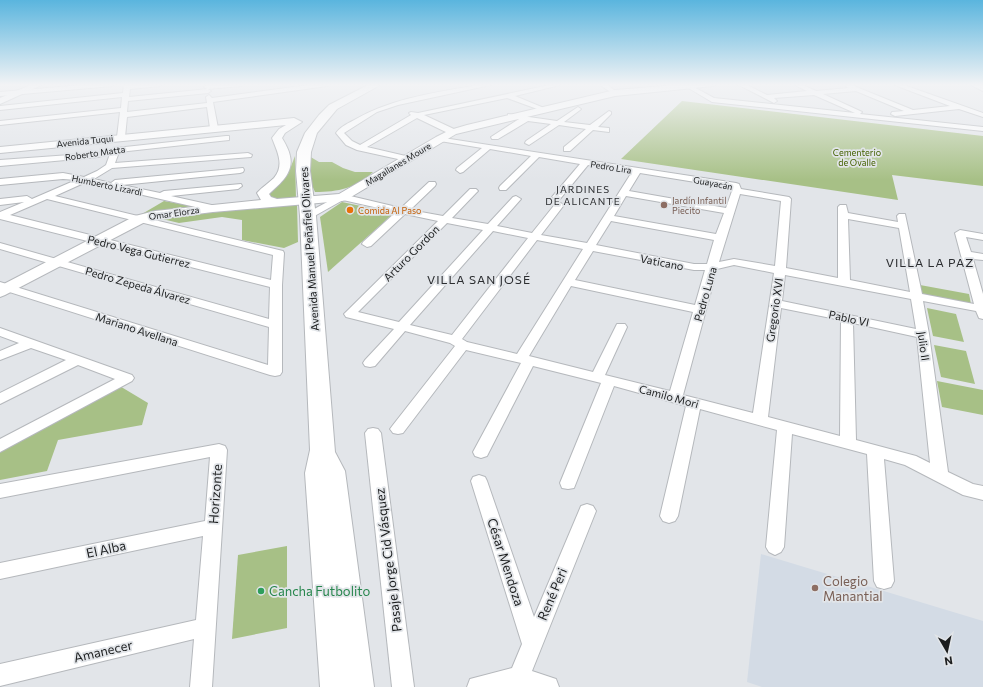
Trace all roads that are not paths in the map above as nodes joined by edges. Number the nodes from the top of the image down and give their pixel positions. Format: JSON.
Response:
{"nodes":[{"id":1,"x":73,"y":116,"type":"edge"},
{"id":2,"x":123,"y":116,"type":"edge"},
{"id":3,"x":212,"y":116,"type":"edge"},
{"id":4,"x":324,"y":116,"type":"edge"},
{"id":5,"x":366,"y":116,"type":"edge"},
{"id":6,"x":414,"y":116,"type":"edge"},
{"id":7,"x":418,"y":116,"type":"edge"},
{"id":8,"x":511,"y":116,"type":"joint"},
{"id":9,"x":568,"y":116,"type":"edge"},
{"id":10,"x":606,"y":116,"type":"edge"},
{"id":11,"x":861,"y":116,"type":"edge"},
{"id":12,"x":878,"y":116,"type":"edge"},
{"id":13,"x":870,"y":117,"type":"junction"},
{"id":14,"x":527,"y":118,"type":"junction"},
{"id":15,"x":0,"y":122,"type":"edge"},
{"id":16,"x":558,"y":123,"type":"junction"},
{"id":17,"x":591,"y":127,"type":"junction"},
{"id":18,"x":214,"y":128,"type":"junction"},
{"id":19,"x":983,"y":129,"type":"edge"},
{"id":20,"x":606,"y":130,"type":"dead end"},
{"id":21,"x":453,"y":132,"type":"junction"},
{"id":22,"x":121,"y":137,"type":"junction"},
{"id":23,"x":495,"y":137,"type":"dead end"},
{"id":24,"x":226,"y":138,"type":"dead end"},
{"id":25,"x":440,"y":139,"type":"junction"},
{"id":26,"x":190,"y":142,"type":"junction"},
{"id":27,"x":529,"y":143,"type":"dead end"},
{"id":28,"x":488,"y":147,"type":"junction"},
{"id":29,"x":360,"y":148,"type":"junction"},
{"id":30,"x":305,"y":149,"type":"junction"},
{"id":31,"x":567,"y":149,"type":"dead end"},
{"id":32,"x":0,"y":150,"type":"edge"},
{"id":33,"x":116,"y":150,"type":"junction"},
{"id":34,"x":248,"y":155,"type":"dead end"},
{"id":35,"x":536,"y":155,"type":"junction"},
{"id":36,"x":407,"y":159,"type":"junction"},
{"id":37,"x":286,"y":160,"type":"junction"},
{"id":38,"x":178,"y":161,"type":"junction"},
{"id":39,"x":0,"y":163,"type":"edge"},
{"id":40,"x":585,"y":163,"type":"junction"},
{"id":41,"x":110,"y":166,"type":"junction"},
{"id":42,"x":240,"y":170,"type":"dead end"},
{"id":43,"x":460,"y":170,"type":"dead end"},
{"id":44,"x":637,"y":171,"type":"junction"},
{"id":45,"x":85,"y":180,"type":"junction"},
{"id":46,"x":0,"y":182,"type":"edge"},
{"id":47,"x":432,"y":184,"type":"dead end"},
{"id":48,"x":109,"y":185,"type":"junction"},
{"id":49,"x":238,"y":186,"type":"dead end"},
{"id":50,"x":503,"y":188,"type":"dead end"},
{"id":51,"x":473,"y":191,"type":"dead end"},
{"id":52,"x":737,"y":191,"type":"junction"},
{"id":53,"x":624,"y":193,"type":"junction"},
{"id":54,"x":157,"y":195,"type":"junction"},
{"id":55,"x":44,"y":197,"type":"junction"},
{"id":56,"x":342,"y":197,"type":"junction"},
{"id":57,"x":786,"y":198,"type":"joint"},
{"id":58,"x":516,"y":199,"type":"dead end"},
{"id":59,"x":0,"y":202,"type":"edge"},
{"id":60,"x":276,"y":203,"type":"junction"},
{"id":61,"x":212,"y":208,"type":"junction"},
{"id":62,"x":307,"y":208,"type":"junction"},
{"id":63,"x":402,"y":211,"type":"junction"},
{"id":64,"x":729,"y":211,"type":"junction"},
{"id":65,"x":1,"y":216,"type":"edge"},
{"id":66,"x":609,"y":218,"type":"junction"},
{"id":67,"x":140,"y":219,"type":"junction"},
{"id":68,"x":444,"y":219,"type":"junction"},
{"id":69,"x":491,"y":228,"type":"junction"},
{"id":70,"x":535,"y":237,"type":"junction"},
{"id":71,"x":983,"y":237,"type":"edge"},
{"id":72,"x":720,"y":238,"type":"junction"},
{"id":73,"x":97,"y":241,"type":"junction"},
{"id":74,"x":366,"y":244,"type":"dead end"},
{"id":75,"x":0,"y":246,"type":"edge"},
{"id":76,"x":590,"y":248,"type":"junction"},
{"id":77,"x":967,"y":255,"type":"junction"},
{"id":78,"x":983,"y":257,"type":"edge"},
{"id":79,"x":57,"y":262,"type":"junction"},
{"id":80,"x":713,"y":267,"type":"junction"},
{"id":81,"x":780,"y":271,"type":"junction"},
{"id":82,"x":978,"y":279,"type":"edge"},
{"id":83,"x":569,"y":282,"type":"junction"},
{"id":84,"x":844,"y":283,"type":"junction"},
{"id":85,"x":276,"y":286,"type":"junction"},
{"id":86,"x":3,"y":288,"type":"edge"},
{"id":87,"x":916,"y":296,"type":"junction"},
{"id":88,"x":775,"y":304,"type":"junction"},
{"id":89,"x":700,"y":310,"type":"junction"},
{"id":90,"x":982,"y":311,"type":"edge"},
{"id":91,"x":350,"y":314,"type":"joint"},
{"id":92,"x":847,"y":318,"type":"junction"},
{"id":93,"x":275,"y":325,"type":"junction"},
{"id":94,"x":403,"y":327,"type":"junction"},
{"id":95,"x":621,"y":327,"type":"dead end"},
{"id":96,"x":0,"y":332,"type":"edge"},
{"id":97,"x":923,"y":334,"type":"junction"},
{"id":98,"x":459,"y":342,"type":"junction"},
{"id":99,"x":30,"y":343,"type":"junction"},
{"id":100,"x":0,"y":356,"type":"edge"},
{"id":101,"x":525,"y":359,"type":"junction"},
{"id":102,"x":77,"y":360,"type":"junction"},
{"id":103,"x":370,"y":363,"type":"dead end"},
{"id":104,"x":603,"y":379,"type":"junction"},
{"id":105,"x":675,"y":398,"type":"junction"},
{"id":106,"x":0,"y":399,"type":"edge"},
{"id":107,"x":694,"y":403,"type":"junction"},
{"id":108,"x":760,"y":420,"type":"junction"},
{"id":109,"x":785,"y":427,"type":"junction"},
{"id":110,"x":398,"y":429,"type":"dead end"},
{"id":111,"x":373,"y":433,"type":"dead end"},
{"id":112,"x":848,"y":443,"type":"junction"},
{"id":113,"x":0,"y":446,"type":"edge"},
{"id":114,"x":323,"y":450,"type":"junction"},
{"id":115,"x":875,"y":450,"type":"junction"},
{"id":116,"x":481,"y":452,"type":"dead end"},
{"id":117,"x":940,"y":476,"type":"junction"},
{"id":118,"x":479,"y":481,"type":"dead end"},
{"id":119,"x":568,"y":483,"type":"dead end"},
{"id":120,"x":0,"y":491,"type":"edge"},
{"id":121,"x":983,"y":493,"type":"edge"},
{"id":122,"x":586,"y":512,"type":"dead end"},
{"id":123,"x":669,"y":516,"type":"dead end"},
{"id":124,"x":213,"y":527,"type":"junction"},
{"id":125,"x":775,"y":547,"type":"dead end"},
{"id":126,"x":0,"y":571,"type":"edge"},
{"id":127,"x":884,"y":581,"type":"dead end"},
{"id":128,"x":206,"y":627,"type":"junction"},
{"id":129,"x":532,"y":642,"type":"junction"},
{"id":130,"x":0,"y":675,"type":"edge"},
{"id":131,"x":519,"y":677,"type":"junction"},
{"id":132,"x":201,"y":687,"type":"edge"},
{"id":133,"x":338,"y":687,"type":"edge"},
{"id":134,"x":356,"y":687,"type":"edge"},
{"id":135,"x":403,"y":687,"type":"edge"},
{"id":136,"x":478,"y":687,"type":"edge"},
{"id":137,"x":548,"y":687,"type":"edge"}],
"edges":[{"from":1,"to":15,"type":"street"},
{"from":2,"to":22,"type":"street"},
{"from":3,"to":18,"type":"street"},
{"from":4,"to":30,"type":"main road","name":"Avenida Manuel Peñafiel Olivares"},
{"from":5,"to":29,"type":"street"},
{"from":6,"to":29,"type":"street"},
{"from":7,"to":21,"type":"street"},
{"from":8,"to":14,"type":"street"},
{"from":8,"to":21,"type":"street","name":"Magallanes Moure"},
{"from":9,"to":16,"type":"street"},
{"from":10,"to":17,"type":"street"},
{"from":11,"to":13,"type":"street"},
{"from":12,"to":13,"type":"street"},
{"from":13,"to":19,"type":"street"},
{"from":14,"to":16,"type":"street"},
{"from":14,"to":23,"type":"street"},
{"from":16,"to":17,"type":"street"},
{"from":16,"to":27,"type":"street"},
{"from":17,"to":20,"type":"street"},
{"from":17,"to":31,"type":"street"},
{"from":18,"to":22,"type":"street","name":"Avenida Tuqui"},
{"from":18,"to":37,"type":"street","name":"Avenida Tuqui"},
{"from":21,"to":25,"type":"street","name":"Magallanes Moure"},
{"from":22,"to":32,"type":"street","name":"Avenida Tuqui"},
{"from":24,"to":26,"type":"street","name":"Roberto Matta"},
{"from":25,"to":28,"type":"street","name":"Pedro Lira"},
{"from":25,"to":36,"type":"street","name":"Magallanes Moure"},
{"from":26,"to":33,"type":"street","name":"Roberto Matta"},
{"from":26,"to":38,"type":"street"},
{"from":28,"to":35,"type":"street","name":"Pedro Lira"},
{"from":28,"to":43,"type":"street"},
{"from":29,"to":36,"type":"street"},
{"from":30,"to":37,"type":"main road"},
{"from":30,"to":62,"type":"main road","name":"Avenida Manuel Peñafiel Olivares"},
{"from":33,"to":39,"type":"street","name":"Roberto Matta"},
{"from":33,"to":41,"type":"street"},
{"from":34,"to":38,"type":"street"},
{"from":35,"to":40,"type":"street","name":"Pedro Lira"},
{"from":35,"to":50,"type":"street"},
{"from":36,"to":56,"type":"street","name":"Magallanes Moure"},
{"from":37,"to":60,"type":"street"},
{"from":38,"to":41,"type":"street"},
{"from":40,"to":44,"type":"street","name":"Pedro Lira"},
{"from":40,"to":70,"type":"street"},
{"from":41,"to":45,"type":"street"},
{"from":42,"to":48,"type":"street"},
{"from":44,"to":52,"type":"street","name":"Guayacán"},
{"from":44,"to":53,"type":"street","name":"Pedro Lira"},
{"from":45,"to":46,"type":"street","name":"Humberto Lizardi"},
{"from":45,"to":48,"type":"street","name":"Humberto Lizardi"},
{"from":45,"to":55,"type":"street"},
{"from":47,"to":63,"type":"street"},
{"from":48,"to":54,"type":"street","name":"Humberto Lizardi"},
{"from":49,"to":54,"type":"street"},
{"from":51,"to":68,"type":"street","name":"Arturo Gordon"},
{"from":52,"to":57,"type":"street","name":"Guayacán"},
{"from":52,"to":64,"type":"street","name":"Pedro Luna"},
{"from":53,"to":64,"type":"street"},
{"from":53,"to":66,"type":"street","name":"Pedro Lira"},
{"from":54,"to":61,"type":"street","name":"Humberto Lizardi"},
{"from":55,"to":59,"type":"street"},
{"from":55,"to":65,"type":"street"},
{"from":55,"to":67,"type":"street"},
{"from":56,"to":62,"type":"street","name":"Omar Elorza"},
{"from":56,"to":62,"type":"street"},
{"from":56,"to":63,"type":"street","name":"Vaticano"},
{"from":57,"to":81,"type":"street","name":"Gregorio XVI"},
{"from":58,"to":69,"type":"street"},
{"from":60,"to":61,"type":"street","name":"Omar Elorza"},
{"from":60,"to":62,"type":"street","name":"Omar Elorza"},
{"from":61,"to":67,"type":"street","name":"Omar Elorza"},
{"from":62,"to":114,"type":"main road","name":"Avenida Manuel Peñafiel Olivares"},
{"from":63,"to":68,"type":"street","name":"Vaticano"},
{"from":63,"to":74,"type":"street"},
{"from":64,"to":72,"type":"street","name":"Pedro Luna"},
{"from":65,"to":73,"type":"street","name":"Pedro Vega Gutierrez"},
{"from":66,"to":72,"type":"street"},
{"from":66,"to":76,"type":"street","name":"Pedro Lira"},
{"from":67,"to":73,"type":"street","name":"Omar Elorza"},
{"from":67,"to":85,"type":"street"},
{"from":68,"to":69,"type":"street","name":"Vaticano"},
{"from":68,"to":91,"type":"street","name":"Arturo Gordon"},
{"from":69,"to":70,"type":"street","name":"Vaticano"},
{"from":69,"to":94,"type":"street"},
{"from":70,"to":76,"type":"street","name":"Vaticano"},
{"from":70,"to":98,"type":"street"},
{"from":71,"to":77,"type":"street"},
{"from":72,"to":80,"type":"street","name":"Pedro Luna"},
{"from":73,"to":79,"type":"street","name":"Omar Elorza"},
{"from":73,"to":85,"type":"street","name":"Pedro Vega Gutierrez"},
{"from":75,"to":79,"type":"street","name":"Pedro Zepeda Álvarez"},
{"from":76,"to":80,"type":"street","name":"Vaticano"},
{"from":76,"to":83,"type":"street","name":"Pedro Lira"},
{"from":77,"to":78,"type":"street"},
{"from":77,"to":82,"type":"street"},
{"from":79,"to":86,"type":"street","name":"Omar Elorza"},
{"from":79,"to":93,"type":"street","name":"Pedro Zepeda Álvarez"},
{"from":80,"to":81,"type":"street","name":"Vaticano"},
{"from":80,"to":89,"type":"street","name":"Pedro Luna"},
{"from":81,"to":84,"type":"street","name":"Vaticano"},
{"from":81,"to":88,"type":"street","name":"Gregorio XVI"},
{"from":82,"to":90,"type":"street"},
{"from":83,"to":89,"type":"street"},
{"from":83,"to":101,"type":"street","name":"Pedro Lira"},
{"from":84,"to":87,"type":"street","name":"Vaticano"},
{"from":84,"to":87,"type":"street","name":"Julio II"},
{"from":85,"to":93,"type":"street"},
{"from":86,"to":93,"type":"street","name":"Mariano Avellana"},
{"from":87,"to":90,"type":"street","name":"Vaticano"},
{"from":87,"to":97,"type":"street","name":"Julio II"},
{"from":88,"to":92,"type":"street","name":"Pablo VI"},
{"from":88,"to":108,"type":"street","name":"Gregorio XVI"},
{"from":89,"to":105,"type":"street","name":"Pedro Luna"},
{"from":91,"to":94,"type":"street","name":"Camilo Mori"},
{"from":92,"to":97,"type":"street","name":"Pablo VI"},
{"from":92,"to":112,"type":"street"},
{"from":94,"to":98,"type":"street","name":"Camilo Mori"},
{"from":94,"to":103,"type":"street"},
{"from":95,"to":104,"type":"street"},
{"from":96,"to":99,"type":"street"},
{"from":97,"to":117,"type":"street","name":"Julio II"},
{"from":98,"to":101,"type":"street","name":"Camilo Mori"},
{"from":98,"to":110,"type":"street"},
{"from":99,"to":100,"type":"street"},
{"from":99,"to":102,"type":"street"},
{"from":101,"to":104,"type":"street","name":"Camilo Mori"},
{"from":101,"to":116,"type":"street","name":"Pedro Lira"},
{"from":102,"to":106,"type":"street"},
{"from":102,"to":113,"type":"street"},
{"from":104,"to":105,"type":"street","name":"Camilo Mori"},
{"from":104,"to":119,"type":"street"},
{"from":105,"to":107,"type":"street","name":"Camilo Mori"},
{"from":107,"to":108,"type":"street","name":"Camilo Mori"},
{"from":107,"to":123,"type":"street"},
{"from":108,"to":109,"type":"street","name":"Camilo Mori"},
{"from":109,"to":112,"type":"street","name":"Camilo Mori"},
{"from":109,"to":125,"type":"street"},
{"from":111,"to":135,"type":"street","name":"Pasaje Jorge Cid Vásquez"},
{"from":112,"to":115,"type":"street","name":"Camilo Mori"},
{"from":114,"to":133,"type":"main road","name":"Avenida Manuel Peñafiel Olivares"},
{"from":114,"to":134,"type":"main road","name":"Avenida Manuel Peñafiel Olivares"},
{"from":115,"to":117,"type":"street","name":"Camilo Mori"},
{"from":115,"to":127,"type":"street"},
{"from":117,"to":121,"type":"street","name":"Camilo Mori"},
{"from":118,"to":129,"type":"street","name":"César Mendoza"},
{"from":120,"to":124,"type":"street","name":"Horizonte"},
{"from":122,"to":129,"type":"street","name":"René Peri"},
{"from":124,"to":126,"type":"street","name":"El Alba"},
{"from":124,"to":128,"type":"street","name":"Horizonte"},
{"from":128,"to":130,"type":"street","name":"Amanecer"},
{"from":128,"to":132,"type":"street","name":"Horizonte"},
{"from":129,"to":131,"type":"street","name":"René Peri"},
{"from":131,"to":136,"type":"street"},
{"from":131,"to":137,"type":"street"}]}
